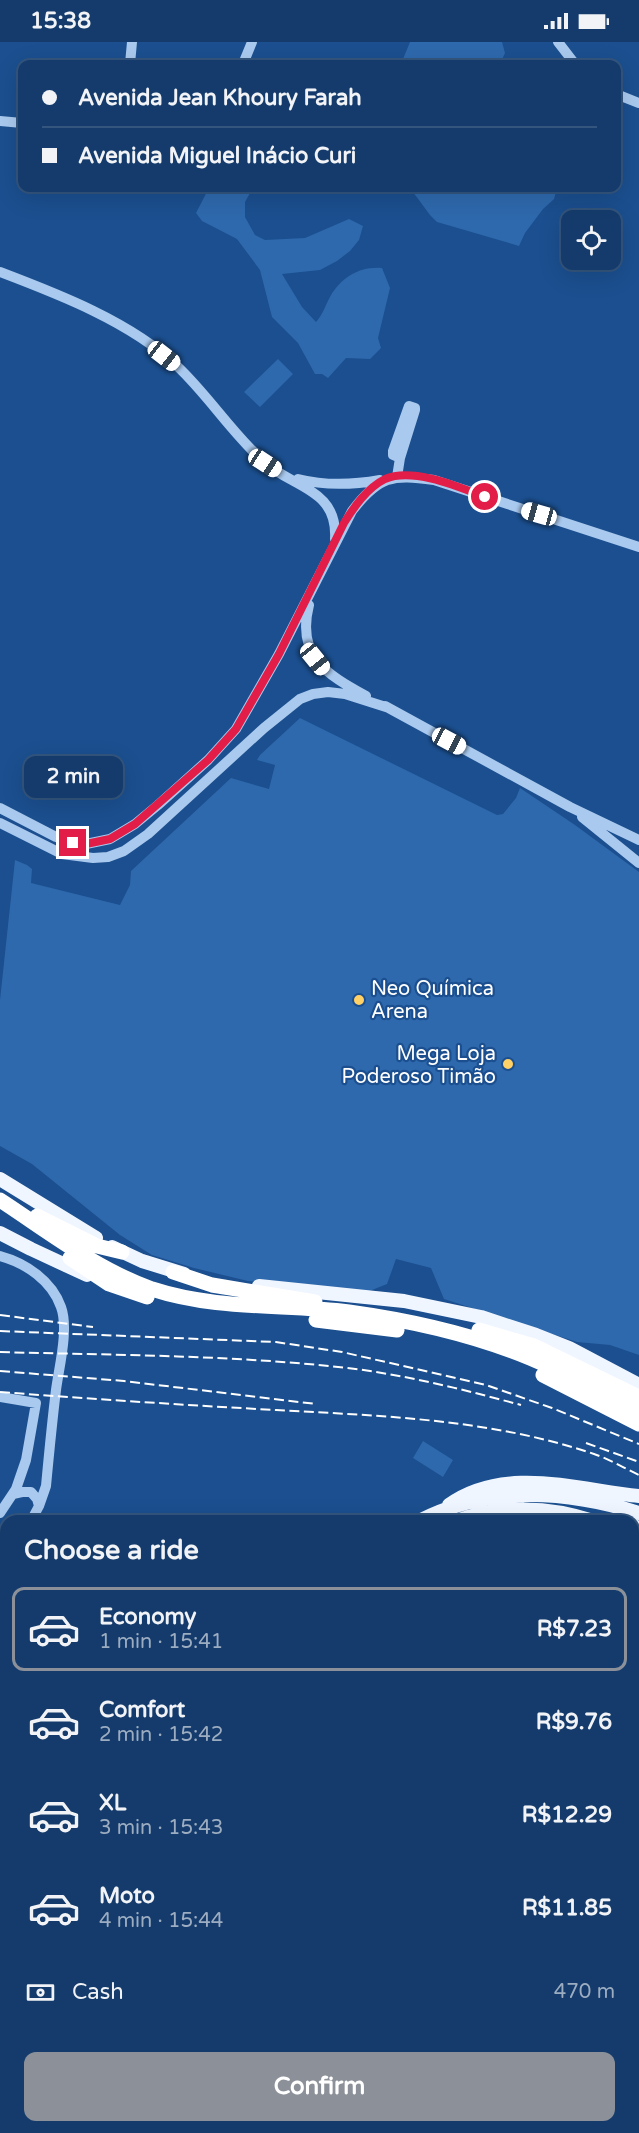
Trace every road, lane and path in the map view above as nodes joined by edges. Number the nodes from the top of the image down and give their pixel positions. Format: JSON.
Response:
{"nodes":[{"id":1,"x":132,"y":42,"type":"edge"},
{"id":2,"x":252,"y":42,"type":"edge"},
{"id":3,"x":558,"y":42,"type":"edge"},
{"id":4,"x":130,"y":60,"type":"edge"},
{"id":5,"x":245,"y":60,"type":"edge"},
{"id":6,"x":572,"y":60,"type":"edge"},
{"id":7,"x":621,"y":96,"type":"edge"},
{"id":8,"x":639,"y":103,"type":"edge"},
{"id":9,"x":0,"y":121,"type":"edge"},
{"id":10,"x":18,"y":123,"type":"edge"},
{"id":11,"x":0,"y":272,"type":"edge"},
{"id":12,"x":400,"y":459,"type":"dead end"},
{"id":13,"x":283,"y":474,"type":"junction"},
{"id":14,"x":391,"y":478,"type":"junction"},
{"id":15,"x":334,"y":546,"type":"junction"},
{"id":16,"x":639,"y":547,"type":"edge"},
{"id":17,"x":312,"y":590,"type":"junction"},
{"id":18,"x":389,"y":708,"type":"junction"},
{"id":19,"x":570,"y":807,"type":"junction"},
{"id":20,"x":0,"y":808,"type":"edge"},
{"id":21,"x":0,"y":823,"type":"edge"},
{"id":22,"x":639,"y":840,"type":"edge"},
{"id":23,"x":639,"y":863,"type":"edge"},
{"id":24,"x":0,"y":1179,"type":"edge"},
{"id":25,"x":0,"y":1200,"type":"edge"},
{"id":26,"x":0,"y":1212,"type":"edge"},
{"id":27,"x":0,"y":1233,"type":"edge"},
{"id":28,"x":122,"y":1252,"type":"junction"},
{"id":29,"x":0,"y":1256,"type":"edge"},
{"id":30,"x":173,"y":1272,"type":"junction"},
{"id":31,"x":109,"y":1284,"type":"junction"},
{"id":32,"x":347,"y":1312,"type":"junction"},
{"id":33,"x":379,"y":1316,"type":"junction"},
{"id":34,"x":639,"y":1385,"type":"edge"},
{"id":35,"x":0,"y":1397,"type":"edge"},
{"id":36,"x":639,"y":1397,"type":"edge"},
{"id":37,"x":639,"y":1411,"type":"edge"},
{"id":38,"x":639,"y":1424,"type":"edge"},
{"id":39,"x":13,"y":1494,"type":"junction"},
{"id":40,"x":639,"y":1496,"type":"edge"},
{"id":41,"x":39,"y":1506,"type":"junction"},
{"id":42,"x":443,"y":1509,"type":"junction"},
{"id":43,"x":0,"y":1513,"type":"edge"},
{"id":44,"x":639,"y":1513,"type":"edge"},
{"id":45,"x":34,"y":1515,"type":"edge"},
{"id":46,"x":430,"y":1515,"type":"edge"},
{"id":47,"x":492,"y":1515,"type":"edge"},
{"id":48,"x":576,"y":1515,"type":"edge"},
{"id":49,"x":617,"y":2133,"type":"edge"},
{"id":50,"x":639,"y":2133,"type":"edge"}],
"edges":[{"from":1,"to":4,"type":"street"},
{"from":2,"to":5,"type":"street"},
{"from":3,"to":6,"type":"street"},
{"from":7,"to":8,"type":"street"},
{"from":9,"to":10,"type":"street"},
{"from":11,"to":13,"type":"street"},
{"from":12,"to":14,"type":"street"},
{"from":13,"to":14,"type":"street"},
{"from":13,"to":15,"type":"street"},
{"from":14,"to":15,"type":"street"},
{"from":14,"to":16,"type":"street"},
{"from":15,"to":17,"type":"street"},
{"from":17,"to":18,"type":"street"},
{"from":17,"to":20,"type":"street"},
{"from":18,"to":19,"type":"street"},
{"from":18,"to":21,"type":"street"},
{"from":19,"to":22,"type":"street"},
{"from":19,"to":23,"type":"street"},
{"from":24,"to":28,"type":"main road"},
{"from":25,"to":28,"type":"highway"},
{"from":25,"to":32,"type":"highway"},
{"from":26,"to":31,"type":"highway"},
{"from":27,"to":31,"type":"main road"},
{"from":28,"to":30,"type":"main road"},
{"from":29,"to":41,"type":"street"},
{"from":30,"to":32,"type":"highway"},
{"from":30,"to":34,"type":"main road"},
{"from":31,"to":38,"type":"highway"},
{"from":32,"to":33,"type":"highway"},
{"from":33,"to":36,"type":"highway"},
{"from":33,"to":37,"type":"highway"},
{"from":35,"to":39,"type":"street"},
{"from":39,"to":41,"type":"street"},
{"from":39,"to":43,"type":"street"},
{"from":40,"to":42,"type":"main road"},
{"from":41,"to":45,"type":"street"},
{"from":42,"to":44,"type":"main road"},
{"from":42,"to":46,"type":"main road"},
{"from":47,"to":48,"type":"main road"},
{"from":49,"to":50,"type":"main road"}]}
